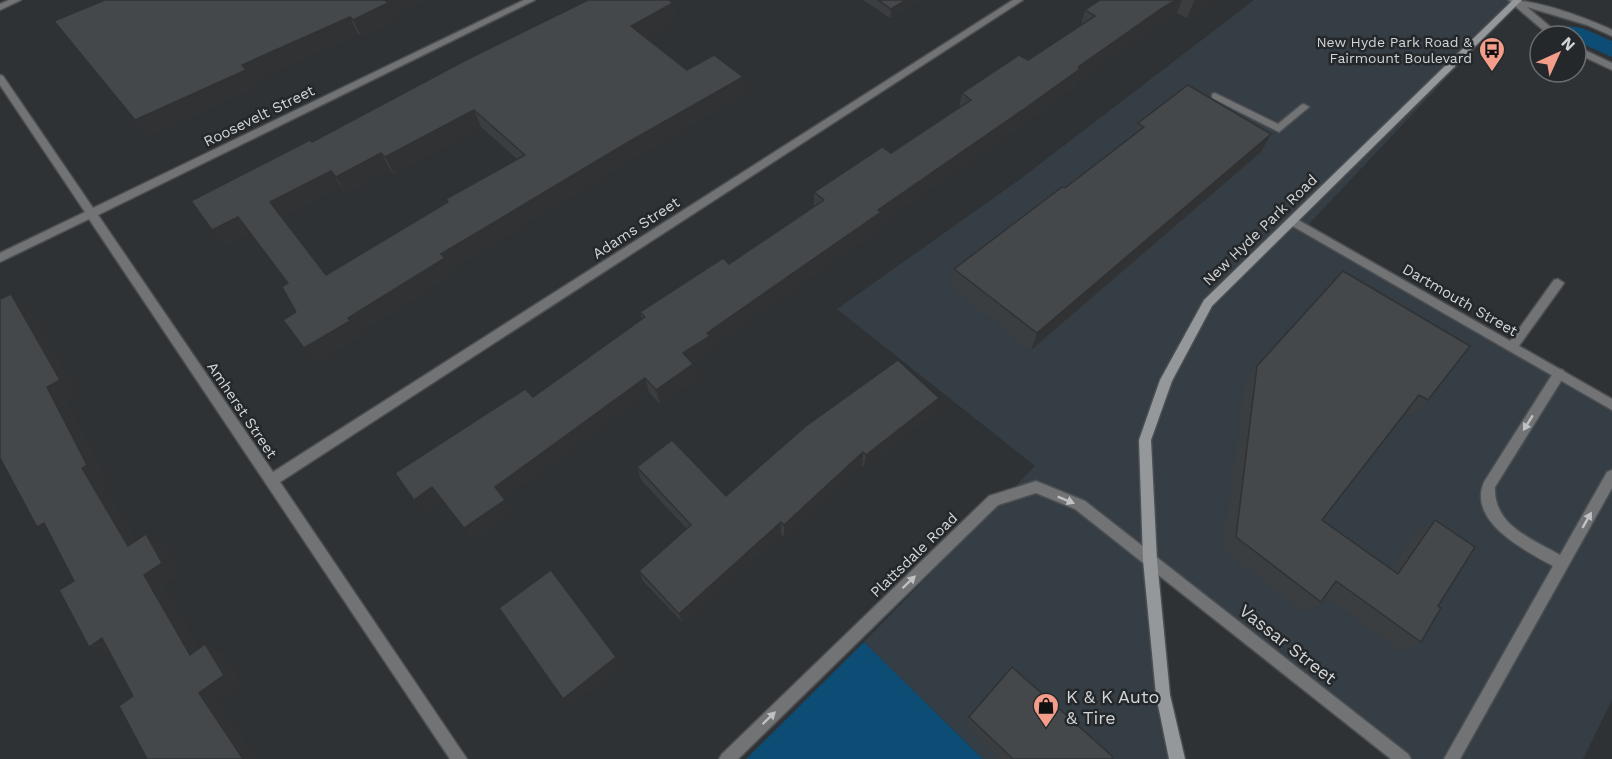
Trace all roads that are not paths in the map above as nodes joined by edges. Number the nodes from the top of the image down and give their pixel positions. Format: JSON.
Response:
{"nodes":[{"id":1,"x":17,"y":0,"type":"edge"},
{"id":2,"x":531,"y":0,"type":"edge"},
{"id":3,"x":1019,"y":0,"type":"edge"},
{"id":4,"x":1516,"y":1,"type":"edge"},
{"id":5,"x":0,"y":7,"type":"edge"},
{"id":6,"x":1542,"y":24,"type":"edge"},
{"id":7,"x":1612,"y":33,"type":"edge"},
{"id":8,"x":1588,"y":56,"type":"edge"},
{"id":9,"x":1612,"y":67,"type":"edge"},
{"id":10,"x":0,"y":78,"type":"edge"},
{"id":11,"x":1215,"y":96,"type":"dead end"},
{"id":12,"x":1304,"y":107,"type":"dead end"},
{"id":13,"x":91,"y":214,"type":"junction"},
{"id":14,"x":1293,"y":221,"type":"junction"},
{"id":15,"x":0,"y":258,"type":"edge"},
{"id":16,"x":1558,"y":283,"type":"dead end"},
{"id":17,"x":1512,"y":347,"type":"junction"},
{"id":18,"x":1559,"y":374,"type":"junction"},
{"id":19,"x":1612,"y":405,"type":"edge"},
{"id":20,"x":1612,"y":476,"type":"edge"},
{"id":21,"x":270,"y":481,"type":"junction"},
{"id":22,"x":1150,"y":560,"type":"junction"},
{"id":23,"x":1562,"y":564,"type":"junction"},
{"id":24,"x":459,"y":759,"type":"edge"},
{"id":25,"x":727,"y":759,"type":"edge"},
{"id":26,"x":1177,"y":759,"type":"edge"},
{"id":27,"x":1403,"y":759,"type":"edge"},
{"id":28,"x":1452,"y":759,"type":"edge"}],
"edges":[{"from":1,"to":5,"type":"street"},
{"from":2,"to":13,"type":"street","name":"Roosevelt Street"},
{"from":3,"to":21,"type":"street","name":"Adams Street"},
{"from":4,"to":6,"type":"street"},
{"from":4,"to":7,"type":"street"},
{"from":4,"to":14,"type":"main road","name":"New Hyde Park Road"},
{"from":8,"to":9,"type":"street"},
{"from":10,"to":13,"type":"street","name":"Amherst Street"},
{"from":11,"to":12,"type":"street"},
{"from":13,"to":15,"type":"street","name":"Roosevelt Street"},
{"from":13,"to":21,"type":"street","name":"Amherst Street"},
{"from":14,"to":17,"type":"street","name":"Dartmouth Street"},
{"from":14,"to":22,"type":"main road","name":"New Hyde Park Road"},
{"from":16,"to":17,"type":"street"},
{"from":17,"to":18,"type":"street","name":"Dartmouth Street"},
{"from":18,"to":19,"type":"street","name":"Dartmouth Street"},
{"from":18,"to":23,"type":"street","one_way":true},
{"from":23,"to":20,"type":"street","one_way":true},
{"from":21,"to":24,"type":"street","name":"Amherst Street"},
{"from":25,"to":22,"type":"street","name":"Plattsdale Road","one_way":true},
{"from":22,"to":26,"type":"main road","name":"New Hyde Park Road"},
{"from":22,"to":27,"type":"street","name":"Vassar Street"},
{"from":23,"to":28,"type":"street"}]}
